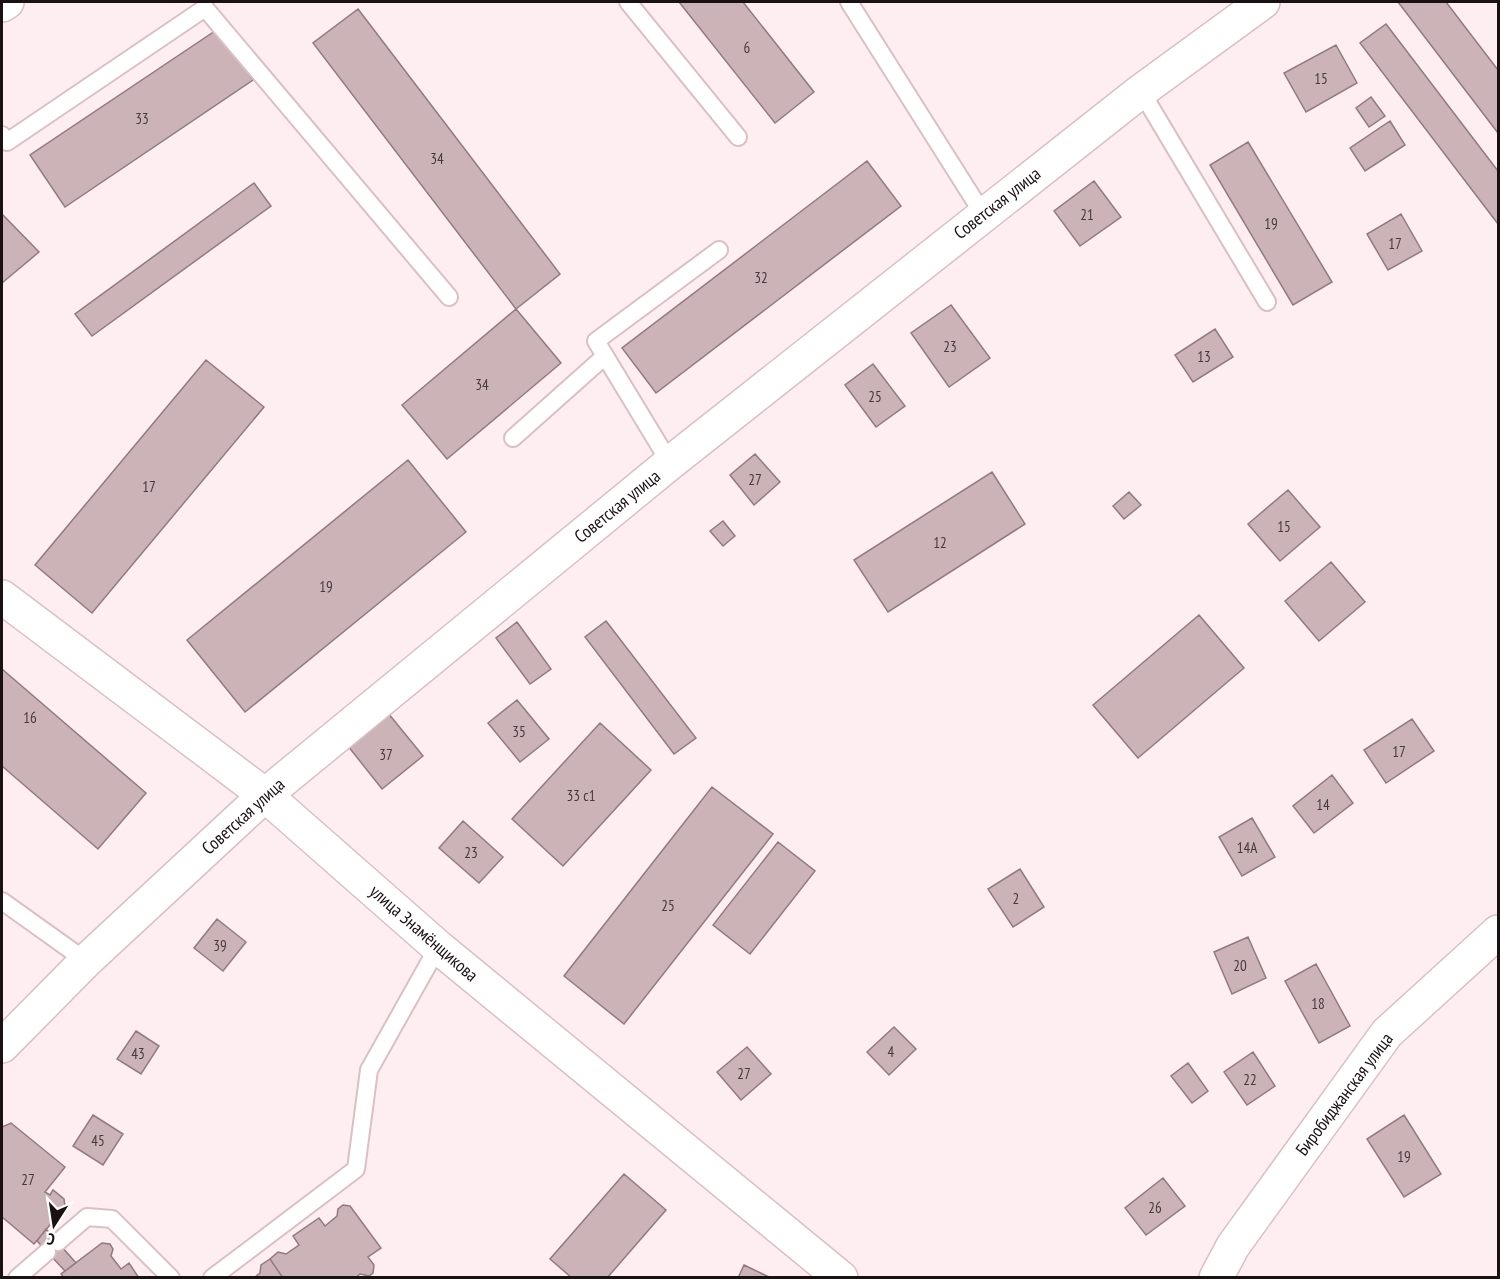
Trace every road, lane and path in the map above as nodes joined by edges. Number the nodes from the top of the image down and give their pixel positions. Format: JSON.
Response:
{"nodes":[{"id":1,"x":7,"y":2,"type":"edge"},
{"id":2,"x":628,"y":2,"type":"edge"},
{"id":3,"x":849,"y":2,"type":"edge"},
{"id":4,"x":1263,"y":2,"type":"edge"},
{"id":5,"x":207,"y":4,"type":"edge"},
{"id":6,"x":2,"y":5,"type":"edge"},
{"id":7,"x":1141,"y":91,"type":"junction"},
{"id":8,"x":2,"y":135,"type":"edge"},
{"id":9,"x":738,"y":137,"type":"dead end"},
{"id":10,"x":983,"y":214,"type":"junction"},
{"id":11,"x":719,"y":250,"type":"dead end"},
{"id":12,"x":449,"y":297,"type":"dead end"},
{"id":13,"x":1267,"y":302,"type":"dead end"},
{"id":14,"x":605,"y":356,"type":"junction"},
{"id":15,"x":513,"y":438,"type":"dead end"},
{"id":16,"x":670,"y":463,"type":"junction"},
{"id":17,"x":2,"y":597,"type":"edge"},
{"id":18,"x":265,"y":795,"type":"junction"},
{"id":19,"x":2,"y":901,"type":"edge"},
{"id":20,"x":1498,"y":932,"type":"edge"},
{"id":21,"x":438,"y":947,"type":"junction"},
{"id":22,"x":86,"y":961,"type":"junction"},
{"id":23,"x":2,"y":1046,"type":"edge"},
{"id":24,"x":17,"y":1278,"type":"edge"},
{"id":25,"x":171,"y":1278,"type":"edge"},
{"id":26,"x":212,"y":1278,"type":"edge"},
{"id":27,"x":841,"y":1278,"type":"edge"},
{"id":28,"x":1216,"y":1278,"type":"edge"}],
"edges":[{"from":1,"to":6,"type":"street"},
{"from":2,"to":9,"type":"lane"},
{"from":3,"to":10,"type":"lane"},
{"from":4,"to":7,"type":"street","name":"Советская улица"},
{"from":5,"to":8,"type":"lane"},
{"from":5,"to":12,"type":"lane"},
{"from":7,"to":10,"type":"street","name":"Советская улица"},
{"from":7,"to":13,"type":"lane"},
{"from":10,"to":16,"type":"street","name":"Советская улица"},
{"from":11,"to":14,"type":"lane"},
{"from":14,"to":15,"type":"lane"},
{"from":14,"to":16,"type":"lane"},
{"from":16,"to":18,"type":"street","name":"Советская улица"},
{"from":17,"to":18,"type":"street","name":"улица Знамёнщикова"},
{"from":18,"to":21,"type":"street","name":"улица Знамёнщикова"},
{"from":18,"to":22,"type":"street","name":"Советская улица"},
{"from":19,"to":22,"type":"lane"},
{"from":20,"to":28,"type":"street","name":"Биробиджанская улица"},
{"from":21,"to":26,"type":"lane"},
{"from":21,"to":27,"type":"street","name":"улица Знамёнщикова"},
{"from":22,"to":23,"type":"street","name":"Советская улица"},
{"from":24,"to":25,"type":"lane"}]}
